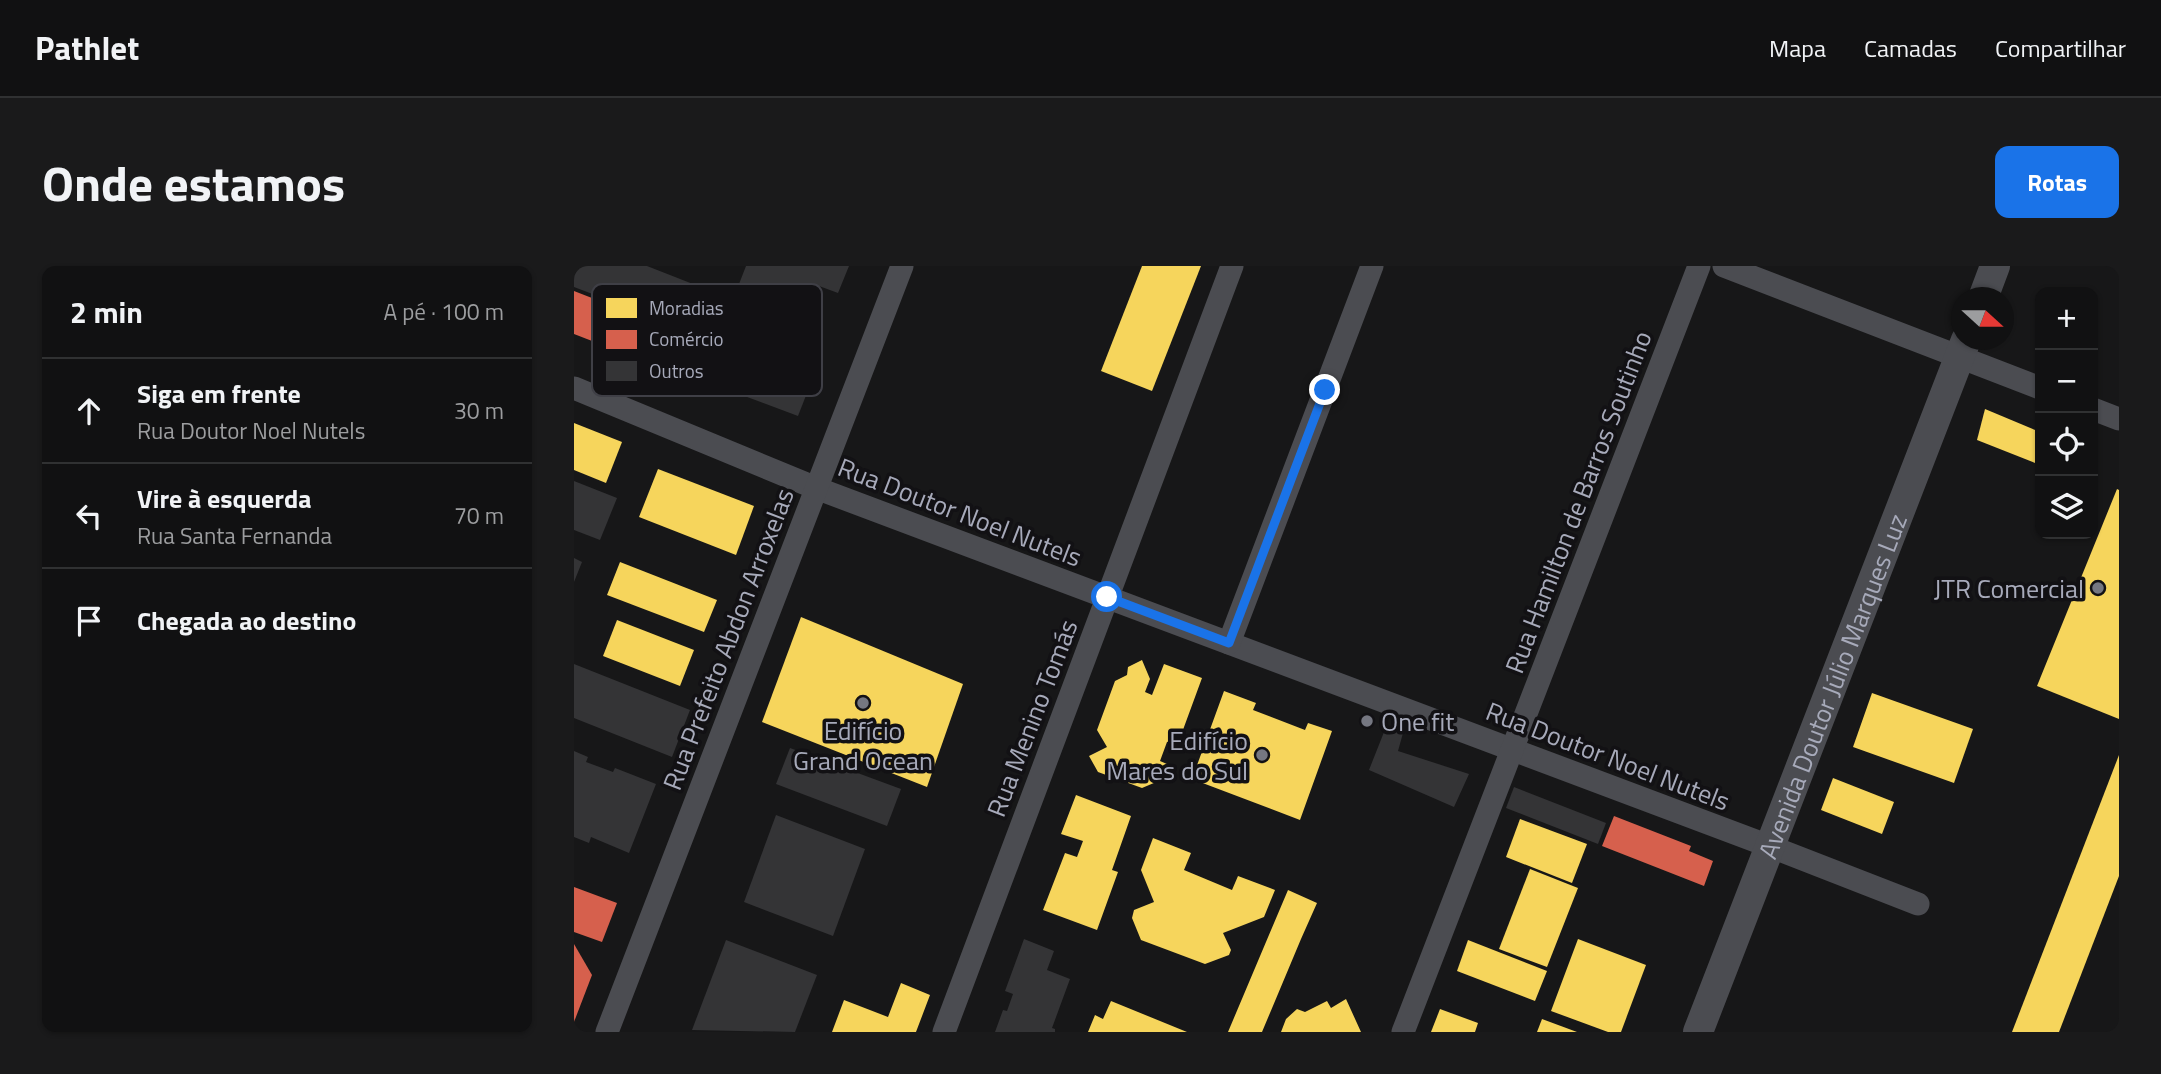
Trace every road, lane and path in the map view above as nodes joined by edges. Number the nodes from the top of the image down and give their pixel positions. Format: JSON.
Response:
{"nodes":[{"id":1,"x":902,"y":266,"type":"edge"},
{"id":2,"x":1232,"y":266,"type":"edge"},
{"id":3,"x":1372,"y":266,"type":"edge"},
{"id":4,"x":1699,"y":266,"type":"edge"},
{"id":5,"x":1724,"y":266,"type":"edge"},
{"id":6,"x":1995,"y":266,"type":"edge"},
{"id":7,"x":1987,"y":287,"type":"edge"},
{"id":8,"x":1951,"y":344,"type":"edge"},
{"id":9,"x":1962,"y":350,"type":"edge"},
{"id":10,"x":1967,"y":350,"type":"edge"},
{"id":11,"x":2035,"y":385,"type":"edge"},
{"id":12,"x":574,"y":388,"type":"edge"},
{"id":13,"x":592,"y":395,"type":"edge"},
{"id":14,"x":593,"y":396,"type":"edge"},
{"id":15,"x":2098,"y":411,"type":"edge"},
{"id":16,"x":2119,"y":419,"type":"edge"},
{"id":17,"x":816,"y":488,"type":"junction"},
{"id":18,"x":1107,"y":597,"type":"junction"},
{"id":19,"x":1229,"y":643,"type":"junction"},
{"id":20,"x":1512,"y":750,"type":"junction"},
{"id":21,"x":1769,"y":846,"type":"junction"},
{"id":22,"x":1918,"y":904,"type":"dead end"},
{"id":23,"x":607,"y":1032,"type":"edge"},
{"id":24,"x":944,"y":1032,"type":"edge"},
{"id":25,"x":1403,"y":1032,"type":"edge"},
{"id":26,"x":1698,"y":1032,"type":"edge"}],
"edges":[{"from":1,"to":17,"type":"street","name":"Rua Prefeito Abdon Arroxelas"},
{"from":2,"to":18,"type":"street","name":"Rua Menino Tomás"},
{"from":3,"to":19,"type":"street"},
{"from":4,"to":20,"type":"street","name":"Rua Hamilton de Barros Soutinho"},
{"from":5,"to":8,"type":"street"},
{"from":6,"to":7,"type":"street"},
{"from":9,"to":21,"type":"street","name":"Avenida Doutor Júlio Marques Luz"},
{"from":10,"to":11,"type":"street"},
{"from":12,"to":13,"type":"street","name":"Rua Doutor Noel Nutels"},
{"from":14,"to":17,"type":"street","name":"Rua Doutor Noel Nutels"},
{"from":15,"to":16,"type":"street"},
{"from":17,"to":18,"type":"street","name":"Rua Doutor Noel Nutels"},
{"from":17,"to":23,"type":"street","name":"Rua Prefeito Abdon Arroxelas"},
{"from":18,"to":19,"type":"street","name":"Rua Doutor Noel Nutels"},
{"from":18,"to":24,"type":"street","name":"Rua Menino Tomás"},
{"from":19,"to":20,"type":"street","name":"Rua Doutor Noel Nutels"},
{"from":20,"to":21,"type":"street","name":"Rua Doutor Noel Nutels"},
{"from":20,"to":25,"type":"street","name":"Rua Hamilton de Barros Soutinho"},
{"from":21,"to":22,"type":"street","name":"Rua Doutor Noel Nutels"},
{"from":21,"to":26,"type":"street","name":"Avenida Doutor Júlio Marques Luz"}]}
